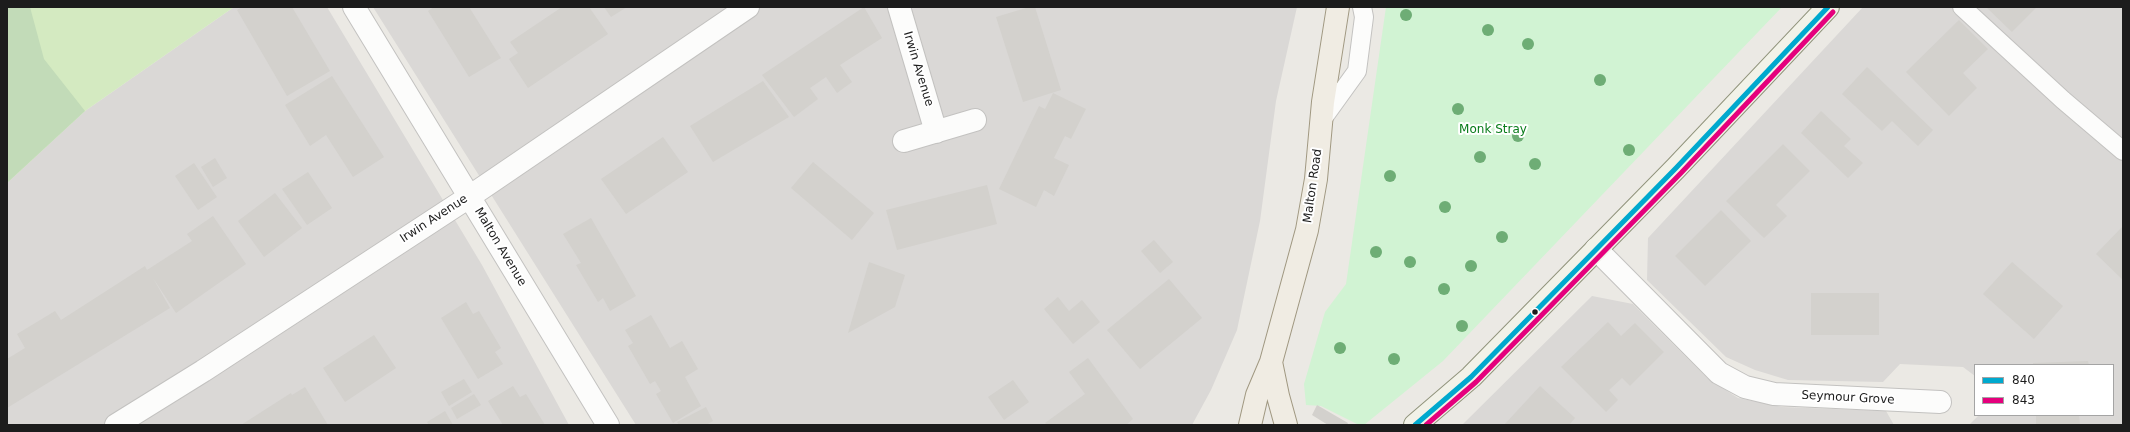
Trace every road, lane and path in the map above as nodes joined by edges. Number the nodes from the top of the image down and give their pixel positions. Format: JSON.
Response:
{"nodes":[{"id":1,"x":354,"y":7,"type":"edge"},
{"id":2,"x":748,"y":7,"type":"edge"},
{"id":3,"x":899,"y":7,"type":"edge"},
{"id":4,"x":1338,"y":7,"type":"edge"},
{"id":5,"x":1362,"y":7,"type":"edge"},
{"id":6,"x":1828,"y":7,"type":"edge"},
{"id":7,"x":1962,"y":7,"type":"edge"},
{"id":8,"x":975,"y":120,"type":"dead end"},
{"id":9,"x":1321,"y":121,"type":"junction"},
{"id":10,"x":936,"y":132,"type":"junction"},
{"id":11,"x":904,"y":141,"type":"dead end"},
{"id":12,"x":2123,"y":151,"type":"edge"},
{"id":13,"x":469,"y":197,"type":"junction"},
{"id":14,"x":1596,"y":250,"type":"junction"},
{"id":15,"x":1271,"y":362,"type":"junction"},
{"id":16,"x":1940,"y":402,"type":"dead end"},
{"id":17,"x":116,"y":425,"type":"edge"},
{"id":18,"x":608,"y":425,"type":"edge"},
{"id":19,"x":1250,"y":425,"type":"edge"},
{"id":20,"x":1286,"y":425,"type":"edge"},
{"id":21,"x":1415,"y":425,"type":"edge"}],
"edges":[{"from":1,"to":13,"type":"street","name":"Malton Avenue"},
{"from":2,"to":13,"type":"street","name":"Irwin Avenue"},
{"from":3,"to":10,"type":"street","name":"Irwin Avenue"},
{"from":4,"to":9,"type":"main road","name":"Malton Road"},
{"from":5,"to":9,"type":"lane"},
{"from":6,"to":14,"type":"street"},
{"from":7,"to":12,"type":"lane"},
{"from":8,"to":10,"type":"street"},
{"from":9,"to":15,"type":"main road","name":"Malton Road"},
{"from":10,"to":11,"type":"street"},
{"from":13,"to":17,"type":"street","name":"Irwin Avenue"},
{"from":13,"to":18,"type":"street","name":"Malton Avenue"},
{"from":14,"to":16,"type":"street","name":"Seymour Grove"},
{"from":14,"to":21,"type":"street"},
{"from":15,"to":19,"type":"main road","name":"Malton Road"},
{"from":15,"to":20,"type":"main road","name":"Malton Road"}]}
